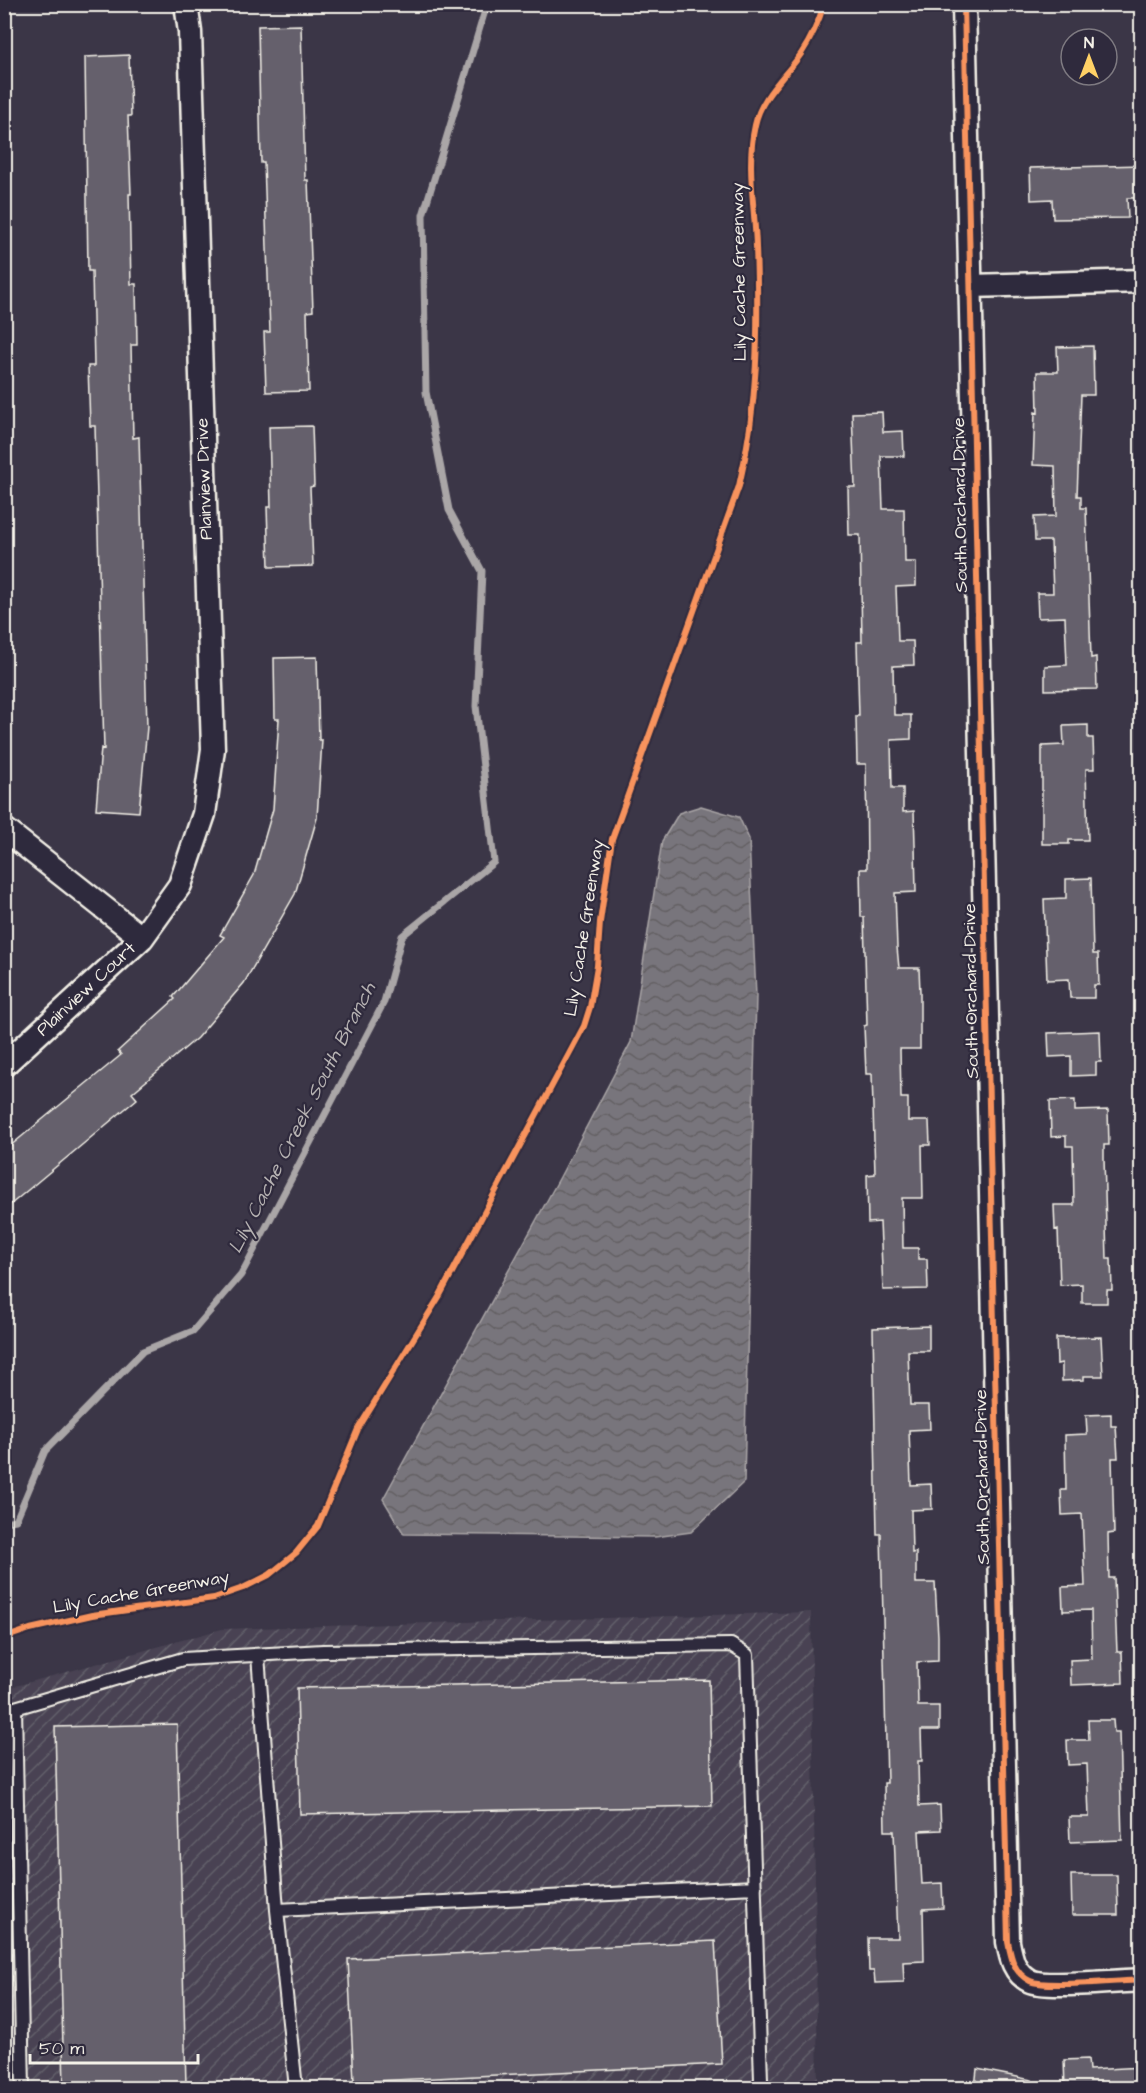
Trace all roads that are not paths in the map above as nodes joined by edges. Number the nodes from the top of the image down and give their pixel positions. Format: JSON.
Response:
{"nodes":[{"id":1,"x":186,"y":4,"type":"edge"},
{"id":2,"x":964,"y":4,"type":"edge"},
{"id":3,"x":1142,"y":281,"type":"edge"},
{"id":4,"x":970,"y":286,"type":"junction"},
{"id":5,"x":4,"y":829,"type":"edge"},
{"id":6,"x":142,"y":938,"type":"junction"},
{"id":7,"x":4,"y":1065,"type":"edge"},
{"id":8,"x":258,"y":1655,"type":"junction"},
{"id":9,"x":755,"y":1887,"type":"junction"},
{"id":10,"x":277,"y":1910,"type":"junction"},
{"id":11,"x":1142,"y":1980,"type":"edge"},
{"id":12,"x":23,"y":2088,"type":"edge"},
{"id":13,"x":296,"y":2088,"type":"edge"},
{"id":14,"x":757,"y":2088,"type":"edge"}],
"edges":[{"from":1,"to":6,"type":"street","name":"Plainview Drive"},
{"from":2,"to":4,"type":"street","name":"South Orchard Drive"},
{"from":3,"to":4,"type":"street"},
{"from":4,"to":11,"type":"street","name":"South Orchard Drive"},
{"from":5,"to":6,"type":"street"},
{"from":6,"to":7,"type":"street","name":"Plainview Court"},
{"from":8,"to":9,"type":"lane"},
{"from":8,"to":10,"type":"lane"},
{"from":8,"to":12,"type":"lane"},
{"from":9,"to":10,"type":"lane"},
{"from":9,"to":14,"type":"lane"},
{"from":10,"to":13,"type":"lane"}]}
